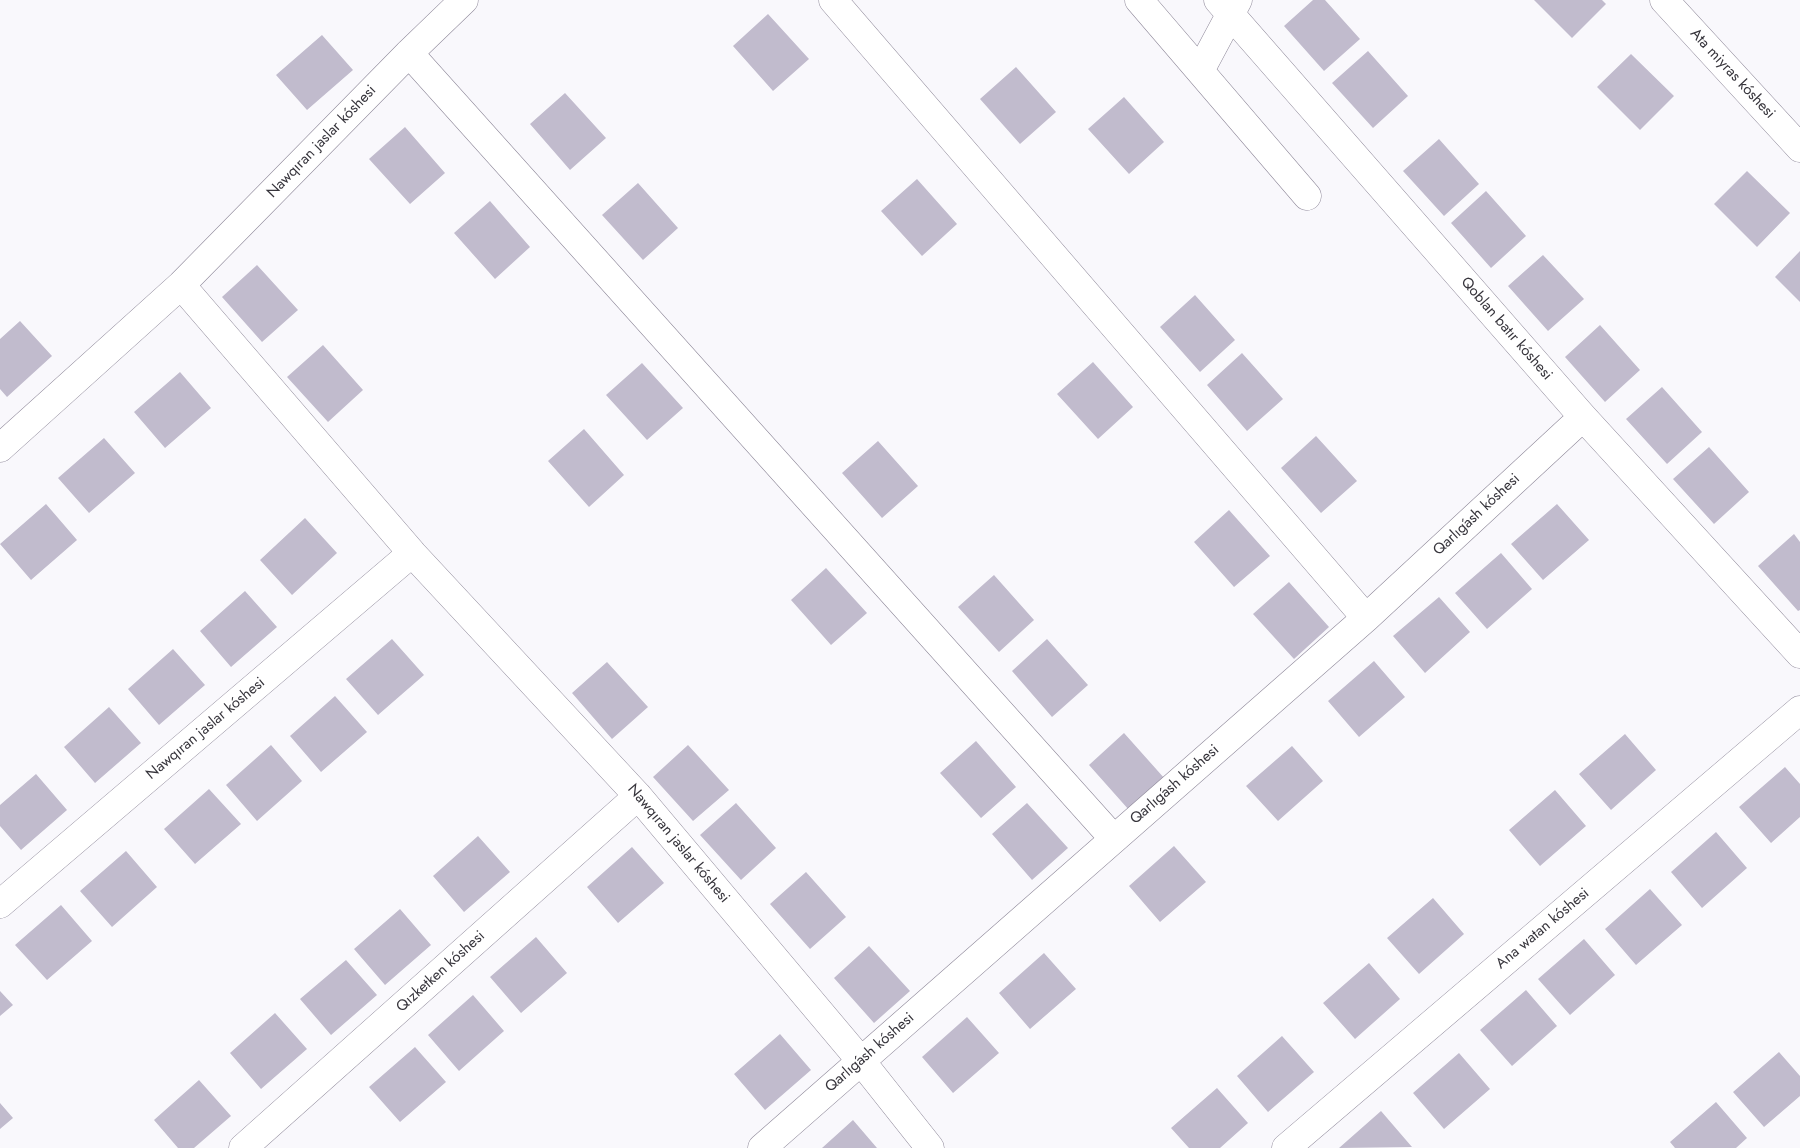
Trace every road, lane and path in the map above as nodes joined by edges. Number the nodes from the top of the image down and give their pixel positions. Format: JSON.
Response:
{"nodes":[{"id":1,"x":464,"y":0,"type":"edge"},
{"id":2,"x":833,"y":0,"type":"edge"},
{"id":3,"x":1139,"y":0,"type":"edge"},
{"id":4,"x":1664,"y":0,"type":"edge"},
{"id":5,"x":1229,"y":5,"type":"edge"},
{"id":6,"x":409,"y":53,"type":"junction"},
{"id":7,"x":1200,"y":71,"type":"junction"},
{"id":8,"x":1800,"y":148,"type":"edge"},
{"id":9,"x":1307,"y":196,"type":"dead end"},
{"id":10,"x":181,"y":285,"type":"junction"},
{"id":11,"x":1583,"y":418,"type":"junction"},
{"id":12,"x":0,"y":448,"type":"edge"},
{"id":13,"x":412,"y":553,"type":"junction"},
{"id":14,"x":1366,"y":618,"type":"junction"},
{"id":15,"x":1800,"y":654,"type":"edge"},
{"id":16,"x":1800,"y":710,"type":"edge"},
{"id":17,"x":638,"y":796,"type":"junction"},
{"id":18,"x":1114,"y":839,"type":"junction"},
{"id":19,"x":0,"y":904,"type":"edge"},
{"id":20,"x":861,"y":1061,"type":"junction"},
{"id":21,"x":243,"y":1148,"type":"edge"},
{"id":22,"x":762,"y":1148,"type":"edge"},
{"id":23,"x":930,"y":1148,"type":"edge"},
{"id":24,"x":1286,"y":1148,"type":"edge"}],
"edges":[{"from":1,"to":6,"type":"street","name":"Nawqıran jaslar kóshesi"},
{"from":2,"to":14,"type":"street"},
{"from":3,"to":7,"type":"street"},
{"from":4,"to":8,"type":"street","name":"Ata miyras kóshesi"},
{"from":5,"to":7,"type":"street"},
{"from":5,"to":11,"type":"street","name":"Qoblan batır kóshesi"},
{"from":6,"to":10,"type":"street","name":"Nawqıran jaslar kóshesi"},
{"from":6,"to":18,"type":"street"},
{"from":7,"to":9,"type":"street"},
{"from":10,"to":12,"type":"street","name":"Nawqıran jaslar kóshesi"},
{"from":10,"to":13,"type":"street","name":"Nawqıran jaslar kóshesi"},
{"from":11,"to":14,"type":"street","name":"Qarlıǵash kóshesi"},
{"from":11,"to":15,"type":"street","name":"Qoblan batır kóshesi"},
{"from":13,"to":17,"type":"street","name":"Nawqıran jaslar kóshesi"},
{"from":13,"to":19,"type":"street","name":"Nawqıran jaslar kóshesi"},
{"from":14,"to":18,"type":"street","name":"Qarlıǵash kóshesi"},
{"from":16,"to":24,"type":"street","name":"Ana watan kóshesi"},
{"from":17,"to":20,"type":"street","name":"Nawqıran jaslar kóshesi"},
{"from":17,"to":21,"type":"street","name":"Qızketken kóshesi"},
{"from":18,"to":20,"type":"street","name":"Qarlıǵash kóshesi"},
{"from":20,"to":22,"type":"street","name":"Qarlıǵash kóshesi"},
{"from":20,"to":23,"type":"street","name":"Nawqıran jaslar kóshesi"}]}
